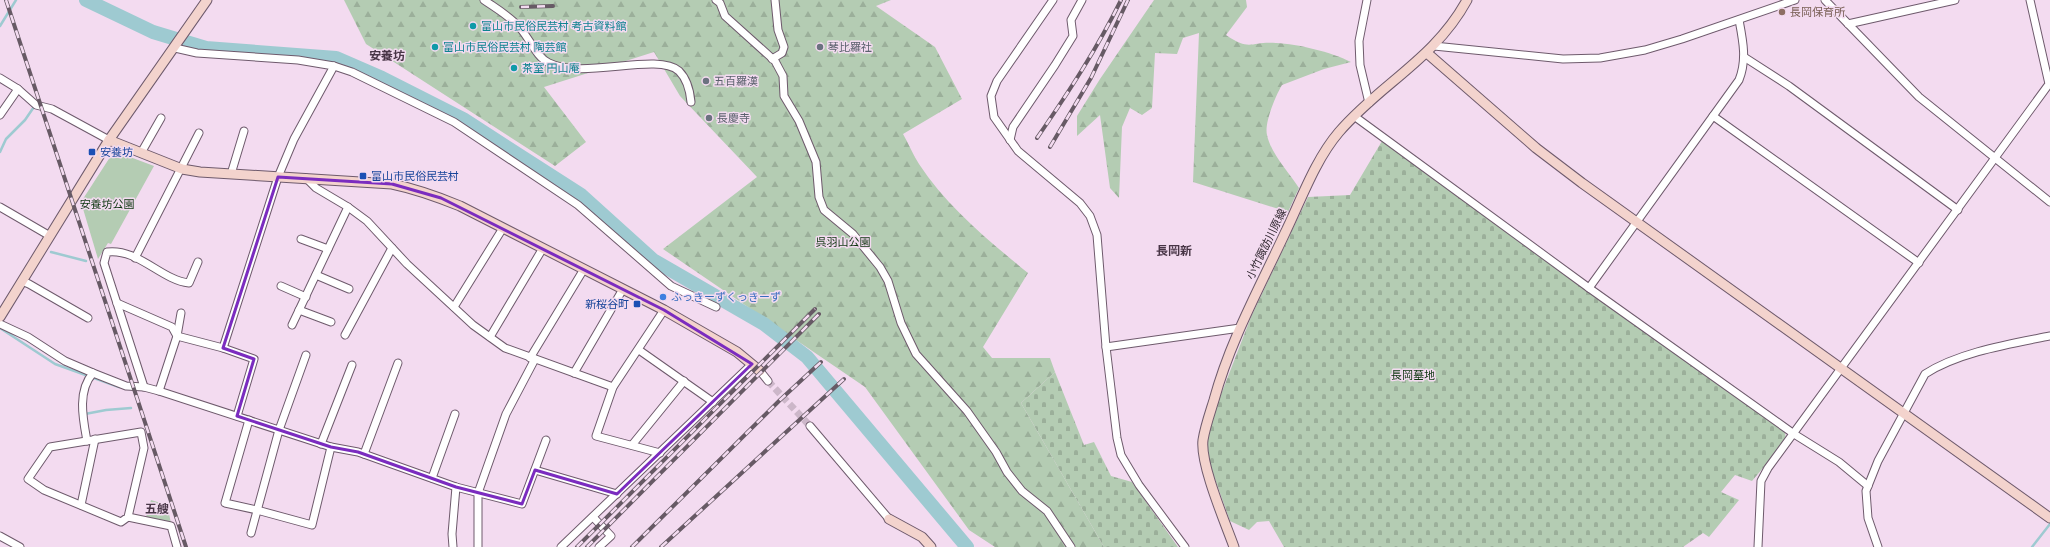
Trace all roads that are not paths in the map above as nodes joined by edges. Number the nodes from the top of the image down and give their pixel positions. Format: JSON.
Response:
{"nodes":[{"id":1,"x":207,"y":0,"type":"edge"},
{"id":2,"x":484,"y":0,"type":"edge"},
{"id":3,"x":716,"y":0,"type":"edge"},
{"id":4,"x":775,"y":0,"type":"edge"},
{"id":5,"x":1053,"y":0,"type":"edge"},
{"id":6,"x":1082,"y":0,"type":"edge"},
{"id":7,"x":1368,"y":0,"type":"edge"},
{"id":8,"x":1467,"y":0,"type":"edge"},
{"id":9,"x":1795,"y":0,"type":"edge"},
{"id":10,"x":1825,"y":0,"type":"edge"},
{"id":11,"x":1955,"y":0,"type":"edge"},
{"id":12,"x":2030,"y":0,"type":"edge"},
{"id":13,"x":1739,"y":20,"type":"junction"},
{"id":14,"x":1848,"y":24,"type":"junction"},
{"id":15,"x":1434,"y":46,"type":"junction"},
{"id":16,"x":174,"y":48,"type":"junction"},
{"id":17,"x":1427,"y":53,"type":"junction"},
{"id":18,"x":772,"y":58,"type":"junction"},
{"id":19,"x":1744,"y":58,"type":"junction"},
{"id":20,"x":334,"y":66,"type":"junction"},
{"id":21,"x":0,"y":78,"type":"edge"},
{"id":22,"x":18,"y":89,"type":"junction"},
{"id":23,"x":691,"y":102,"type":"dead end"},
{"id":24,"x":1369,"y":103,"type":"junction"},
{"id":25,"x":0,"y":115,"type":"edge"},
{"id":26,"x":1354,"y":116,"type":"junction"},
{"id":27,"x":1713,"y":116,"type":"junction"},
{"id":28,"x":161,"y":118,"type":"dead end"},
{"id":29,"x":244,"y":132,"type":"dead end"},
{"id":30,"x":199,"y":133,"type":"dead end"},
{"id":31,"x":109,"y":140,"type":"junction"},
{"id":32,"x":1010,"y":140,"type":"junction"},
{"id":33,"x":141,"y":153,"type":"junction"},
{"id":34,"x":1995,"y":157,"type":"junction"},
{"id":35,"x":182,"y":169,"type":"junction"},
{"id":36,"x":231,"y":174,"type":"junction"},
{"id":37,"x":278,"y":176,"type":"junction"},
{"id":38,"x":306,"y":178,"type":"junction"},
{"id":39,"x":2050,"y":202,"type":"edge"},
{"id":40,"x":348,"y":206,"type":"junction"},
{"id":41,"x":0,"y":208,"type":"edge"},
{"id":42,"x":1958,"y":210,"type":"junction"},
{"id":43,"x":1637,"y":223,"type":"junction"},
{"id":44,"x":503,"y":228,"type":"junction"},
{"id":45,"x":50,"y":236,"type":"junction"},
{"id":46,"x":301,"y":239,"type":"dead end"},
{"id":47,"x":392,"y":248,"type":"junction"},
{"id":48,"x":543,"y":248,"type":"junction"},
{"id":49,"x":328,"y":249,"type":"junction"},
{"id":50,"x":135,"y":258,"type":"junction"},
{"id":51,"x":198,"y":262,"type":"dead end"},
{"id":52,"x":1919,"y":263,"type":"junction"},
{"id":53,"x":584,"y":269,"type":"junction"},
{"id":54,"x":316,"y":275,"type":"junction"},
{"id":55,"x":22,"y":281,"type":"junction"},
{"id":56,"x":281,"y":286,"type":"dead end"},
{"id":57,"x":1589,"y":288,"type":"junction"},
{"id":58,"x":349,"y":289,"type":"dead end"},
{"id":59,"x":623,"y":289,"type":"junction"},
{"id":60,"x":306,"y":296,"type":"junction"},
{"id":61,"x":117,"y":303,"type":"junction"},
{"id":62,"x":454,"y":307,"type":"junction"},
{"id":63,"x":716,"y":307,"type":"dead end"},
{"id":64,"x":300,"y":310,"type":"junction"},
{"id":65,"x":664,"y":310,"type":"junction"},
{"id":66,"x":182,"y":313,"type":"dead end"},
{"id":67,"x":0,"y":317,"type":"edge"},
{"id":68,"x":88,"y":318,"type":"dead end"},
{"id":69,"x":331,"y":322,"type":"dead end"},
{"id":70,"x":0,"y":324,"type":"edge"},
{"id":71,"x":292,"y":325,"type":"dead end"},
{"id":72,"x":1240,"y":328,"type":"junction"},
{"id":73,"x":345,"y":335,"type":"dead end"},
{"id":74,"x":177,"y":336,"type":"junction"},
{"id":75,"x":2050,"y":336,"type":"edge"},
{"id":76,"x":490,"y":337,"type":"junction"},
{"id":77,"x":1106,"y":347,"type":"junction"},
{"id":78,"x":222,"y":348,"type":"junction"},
{"id":79,"x":639,"y":350,"type":"junction"},
{"id":80,"x":306,"y":355,"type":"dead end"},
{"id":81,"x":533,"y":359,"type":"junction"},
{"id":82,"x":398,"y":363,"type":"dead end"},
{"id":83,"x":752,"y":364,"type":"junction"},
{"id":84,"x":352,"y":365,"type":"dead end"},
{"id":85,"x":1842,"y":369,"type":"junction"},
{"id":86,"x":760,"y":371,"type":"joint"},
{"id":87,"x":574,"y":372,"type":"junction"},
{"id":88,"x":93,"y":373,"type":"junction"},
{"id":89,"x":684,"y":381,"type":"junction"},
{"id":90,"x":768,"y":382,"type":"tunnel mouth"},
{"id":91,"x":144,"y":387,"type":"junction"},
{"id":92,"x":614,"y":387,"type":"junction"},
{"id":93,"x":159,"y":391,"type":"junction"},
{"id":94,"x":713,"y":402,"type":"junction"},
{"id":95,"x":455,"y":414,"type":"dead end"},
{"id":96,"x":1904,"y":414,"type":"junction"},
{"id":97,"x":237,"y":416,"type":"junction"},
{"id":98,"x":249,"y":420,"type":"junction"},
{"id":99,"x":810,"y":426,"type":"tunnel mouth"},
{"id":100,"x":280,"y":430,"type":"junction"},
{"id":101,"x":1794,"y":434,"type":"junction"},
{"id":102,"x":95,"y":439,"type":"junction"},
{"id":103,"x":546,"y":440,"type":"dead end"},
{"id":104,"x":87,"y":441,"type":"junction"},
{"id":105,"x":321,"y":444,"type":"junction"},
{"id":106,"x":632,"y":445,"type":"junction"},
{"id":107,"x":331,"y":447,"type":"junction"},
{"id":108,"x":660,"y":453,"type":"junction"},
{"id":109,"x":364,"y":454,"type":"junction"},
{"id":110,"x":534,"y":470,"type":"junction"},
{"id":111,"x":432,"y":478,"type":"junction"},
{"id":112,"x":1868,"y":486,"type":"junction"},
{"id":113,"x":456,"y":487,"type":"junction"},
{"id":114,"x":478,"y":493,"type":"junction"},
{"id":115,"x":616,"y":494,"type":"junction"},
{"id":116,"x":81,"y":505,"type":"junction"},
{"id":117,"x":257,"y":510,"type":"junction"},
{"id":118,"x":128,"y":517,"type":"junction"},
{"id":119,"x":593,"y":517,"type":"junction"},
{"id":120,"x":2050,"y":518,"type":"edge"},
{"id":121,"x":889,"y":519,"type":"joint"},
{"id":122,"x":251,"y":533,"type":"dead end"},
{"id":123,"x":0,"y":536,"type":"edge"},
{"id":124,"x":20,"y":547,"type":"edge"},
{"id":125,"x":177,"y":547,"type":"edge"},
{"id":126,"x":453,"y":547,"type":"edge"},
{"id":127,"x":478,"y":547,"type":"edge"},
{"id":128,"x":561,"y":547,"type":"edge"},
{"id":129,"x":599,"y":547,"type":"edge"},
{"id":130,"x":931,"y":547,"type":"edge"},
{"id":131,"x":1071,"y":547,"type":"edge"},
{"id":132,"x":1185,"y":547,"type":"edge"},
{"id":133,"x":1234,"y":547,"type":"edge"},
{"id":134,"x":1758,"y":547,"type":"edge"},
{"id":135,"x":1878,"y":547,"type":"edge"}],
"edges":[{"from":1,"to":16,"type":"street"},
{"from":2,"to":23,"type":"street"},
{"from":3,"to":18,"type":"street"},
{"from":4,"to":18,"type":"street"},
{"from":5,"to":32,"type":"street"},
{"from":6,"to":32,"type":"street"},
{"from":7,"to":24,"type":"street"},
{"from":8,"to":15,"type":"street","name":"小竹諏訪川原線"},
{"from":9,"to":13,"type":"street"},
{"from":10,"to":14,"type":"street"},
{"from":11,"to":14,"type":"street"},
{"from":12,"to":34,"type":"street"},
{"from":13,"to":15,"type":"street"},
{"from":13,"to":19,"type":"street"},
{"from":14,"to":34,"type":"street"},
{"from":15,"to":17,"type":"street","name":"小竹諏訪川原線"},
{"from":16,"to":20,"type":"street"},
{"from":16,"to":31,"type":"street"},
{"from":17,"to":24,"type":"street","name":"小竹諏訪川原線"},
{"from":17,"to":43,"type":"street"},
{"from":18,"to":131,"type":"street"},
{"from":19,"to":27,"type":"street"},
{"from":19,"to":42,"type":"street"},
{"from":20,"to":37,"type":"street"},
{"from":20,"to":63,"type":"street"},
{"from":21,"to":22,"type":"street"},
{"from":22,"to":25,"type":"street"},
{"from":22,"to":31,"type":"street"},
{"from":24,"to":26,"type":"street","name":"小竹諏訪川原線"},
{"from":26,"to":57,"type":"street"},
{"from":26,"to":72,"type":"street","name":"小竹諏訪川原線"},
{"from":27,"to":43,"type":"street"},
{"from":27,"to":52,"type":"street"},
{"from":28,"to":33,"type":"street"},
{"from":29,"to":36,"type":"street"},
{"from":30,"to":35,"type":"street"},
{"from":31,"to":33,"type":"street"},
{"from":31,"to":45,"type":"street"},
{"from":32,"to":77,"type":"street"},
{"from":33,"to":35,"type":"street"},
{"from":34,"to":39,"type":"street"},
{"from":34,"to":42,"type":"street"},
{"from":35,"to":36,"type":"street"},
{"from":35,"to":50,"type":"street"},
{"from":36,"to":37,"type":"street"},
{"from":37,"to":38,"type":"street"},
{"from":37,"to":78,"type":"street"},
{"from":38,"to":40,"type":"street"},
{"from":38,"to":44,"type":"street"},
{"from":40,"to":47,"type":"street"},
{"from":40,"to":49,"type":"street"},
{"from":41,"to":45,"type":"street"},
{"from":42,"to":52,"type":"street"},
{"from":43,"to":57,"type":"street"},
{"from":43,"to":85,"type":"street"},
{"from":44,"to":48,"type":"street"},
{"from":44,"to":62,"type":"street"},
{"from":45,"to":55,"type":"street"},
{"from":46,"to":49,"type":"street"},
{"from":47,"to":62,"type":"street"},
{"from":47,"to":73,"type":"street"},
{"from":48,"to":53,"type":"street"},
{"from":48,"to":76,"type":"street"},
{"from":49,"to":54,"type":"street"},
{"from":50,"to":51,"type":"street"},
{"from":50,"to":61,"type":"street"},
{"from":52,"to":85,"type":"street"},
{"from":53,"to":59,"type":"street"},
{"from":53,"to":81,"type":"street"},
{"from":54,"to":58,"type":"street"},
{"from":54,"to":60,"type":"street"},
{"from":55,"to":67,"type":"street"},
{"from":55,"to":68,"type":"street"},
{"from":56,"to":60,"type":"street"},
{"from":57,"to":101,"type":"street"},
{"from":59,"to":65,"type":"street"},
{"from":59,"to":87,"type":"street"},
{"from":60,"to":64,"type":"street"},
{"from":61,"to":74,"type":"street"},
{"from":61,"to":91,"type":"street"},
{"from":62,"to":76,"type":"street"},
{"from":64,"to":69,"type":"street"},
{"from":64,"to":71,"type":"street"},
{"from":65,"to":79,"type":"street"},
{"from":65,"to":83,"type":"street"},
{"from":66,"to":74,"type":"street"},
{"from":70,"to":88,"type":"street"},
{"from":72,"to":77,"type":"street"},
{"from":72,"to":133,"type":"street","name":"小竹諏訪川原線"},
{"from":74,"to":78,"type":"street"},
{"from":74,"to":93,"type":"street"},
{"from":75,"to":96,"type":"street"},
{"from":76,"to":81,"type":"street"},
{"from":77,"to":132,"type":"street"},
{"from":78,"to":97,"type":"street"},
{"from":79,"to":89,"type":"street"},
{"from":79,"to":92,"type":"street"},
{"from":80,"to":100,"type":"street"},
{"from":81,"to":87,"type":"street"},
{"from":81,"to":114,"type":"street"},
{"from":82,"to":109,"type":"street"},
{"from":83,"to":86,"type":"street"},
{"from":83,"to":94,"type":"street"},
{"from":84,"to":105,"type":"street"},
{"from":85,"to":96,"type":"street"},
{"from":85,"to":101,"type":"street"},
{"from":86,"to":90,"type":"street"},
{"from":87,"to":92,"type":"street"},
{"from":88,"to":91,"type":"street"},
{"from":88,"to":104,"type":"street"},
{"from":89,"to":94,"type":"street"},
{"from":89,"to":106,"type":"street"},
{"from":91,"to":93,"type":"street"},
{"from":92,"to":106,"type":"street"},
{"from":93,"to":97,"type":"street"},
{"from":94,"to":108,"type":"street"},
{"from":95,"to":111,"type":"street"},
{"from":96,"to":112,"type":"street"},
{"from":96,"to":120,"type":"street"},
{"from":97,"to":98,"type":"street"},
{"from":98,"to":100,"type":"street"},
{"from":98,"to":117,"type":"street"},
{"from":99,"to":121,"type":"street"},
{"from":100,"to":105,"type":"street"},
{"from":100,"to":117,"type":"street"},
{"from":101,"to":112,"type":"street"},
{"from":101,"to":134,"type":"street"},
{"from":102,"to":104,"type":"street"},
{"from":102,"to":116,"type":"street"},
{"from":102,"to":118,"type":"street"},
{"from":103,"to":110,"type":"street"},
{"from":104,"to":116,"type":"street"},
{"from":105,"to":107,"type":"street"},
{"from":106,"to":108,"type":"street"},
{"from":107,"to":109,"type":"street"},
{"from":107,"to":117,"type":"street"},
{"from":108,"to":115,"type":"street"},
{"from":109,"to":111,"type":"street"},
{"from":110,"to":114,"type":"street"},
{"from":110,"to":115,"type":"street"},
{"from":111,"to":113,"type":"street"},
{"from":112,"to":135,"type":"street"},
{"from":113,"to":114,"type":"street"},
{"from":113,"to":126,"type":"street"},
{"from":114,"to":127,"type":"street"},
{"from":115,"to":119,"type":"street"},
{"from":116,"to":118,"type":"street"},
{"from":117,"to":122,"type":"street"},
{"from":118,"to":125,"type":"street"},
{"from":119,"to":128,"type":"street"},
{"from":119,"to":129,"type":"street"},
{"from":121,"to":130,"type":"street"},
{"from":123,"to":124,"type":"street"}]}
